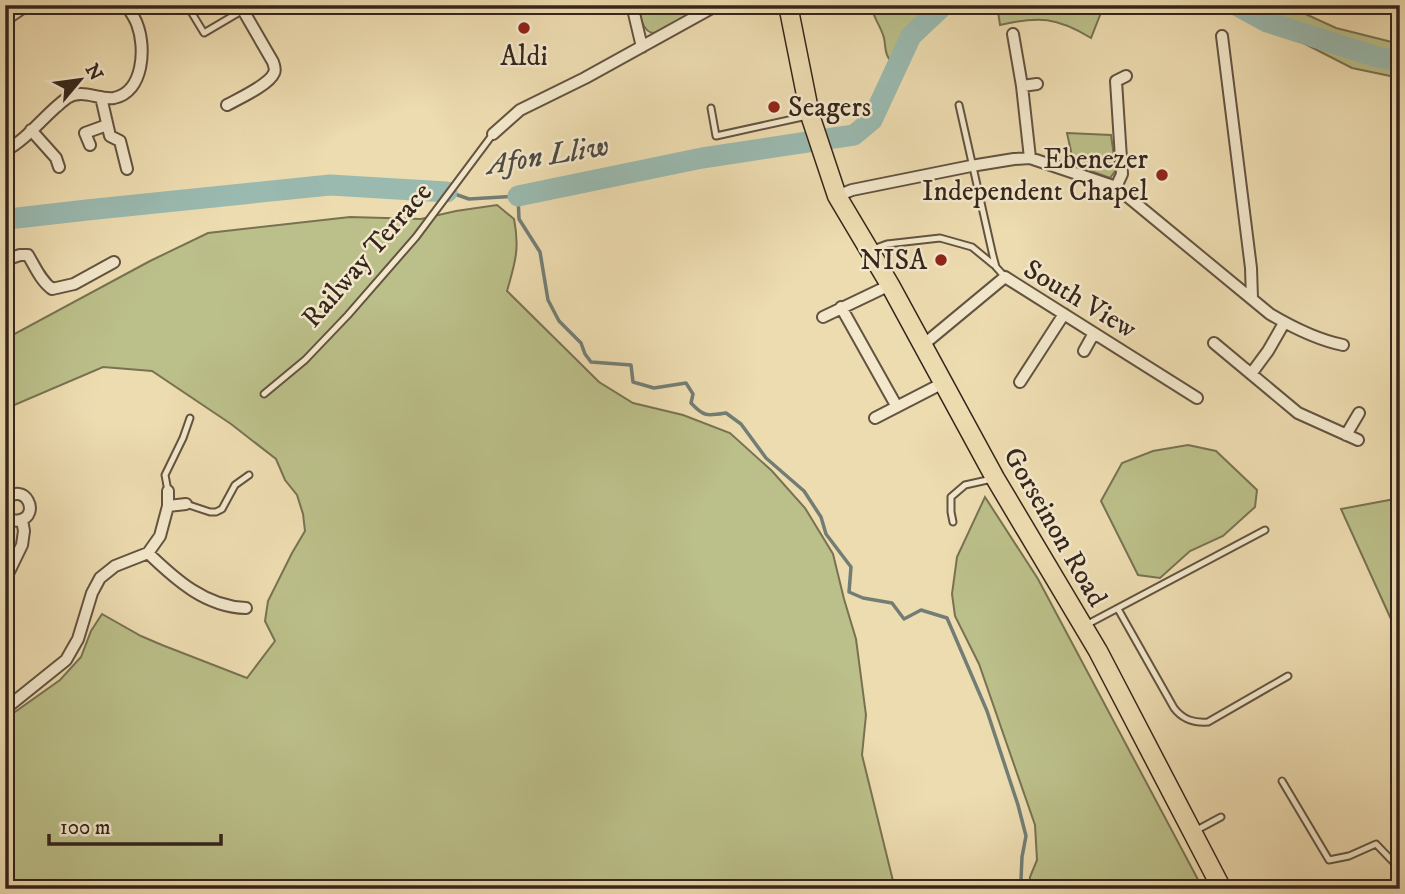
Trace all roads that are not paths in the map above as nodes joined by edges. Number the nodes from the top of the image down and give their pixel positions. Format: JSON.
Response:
{"nodes":[{"id":1,"x":27,"y":5,"type":"edge"},
{"id":2,"x":126,"y":5,"type":"edge"},
{"id":3,"x":187,"y":5,"type":"edge"},
{"id":4,"x":632,"y":5,"type":"edge"},
{"id":5,"x":717,"y":5,"type":"edge"},
{"id":6,"x":788,"y":5,"type":"edge"},
{"id":7,"x":241,"y":8,"type":"edge"},
{"id":8,"x":5,"y":20,"type":"edge"},
{"id":9,"x":1013,"y":34,"type":"dead end"},
{"id":10,"x":1236,"y":45,"type":"dead end"},
{"id":11,"x":642,"y":47,"type":"junction"},
{"id":12,"x":1126,"y":76,"type":"dead end"},
{"id":13,"x":1037,"y":84,"type":"dead end"},
{"id":14,"x":1022,"y":86,"type":"junction"},
{"id":15,"x":101,"y":97,"type":"junction"},
{"id":16,"x":227,"y":105,"type":"dead end"},
{"id":17,"x":959,"y":105,"type":"dead end"},
{"id":18,"x":711,"y":108,"type":"dead end"},
{"id":19,"x":811,"y":119,"type":"junction"},
{"id":20,"x":107,"y":125,"type":"junction"},
{"id":21,"x":31,"y":130,"type":"junction"},
{"id":22,"x":493,"y":134,"type":"joint"},
{"id":23,"x":90,"y":145,"type":"dead end"},
{"id":24,"x":5,"y":151,"type":"edge"},
{"id":25,"x":1030,"y":158,"type":"junction"},
{"id":26,"x":971,"y":166,"type":"junction"},
{"id":27,"x":59,"y":167,"type":"dead end"},
{"id":28,"x":127,"y":169,"type":"dead end"},
{"id":29,"x":1116,"y":187,"type":"junction"},
{"id":30,"x":837,"y":196,"type":"junction"},
{"id":31,"x":870,"y":250,"type":"junction"},
{"id":32,"x":5,"y":260,"type":"edge"},
{"id":33,"x":114,"y":262,"type":"dead end"},
{"id":34,"x":996,"y":267,"type":"junction"},
{"id":35,"x":1005,"y":277,"type":"junction"},
{"id":36,"x":890,"y":285,"type":"junction"},
{"id":37,"x":1252,"y":299,"type":"junction"},
{"id":38,"x":841,"y":307,"type":"junction"},
{"id":39,"x":1064,"y":314,"type":"junction"},
{"id":40,"x":823,"y":317,"type":"dead end"},
{"id":41,"x":1284,"y":323,"type":"junction"},
{"id":42,"x":1094,"y":333,"type":"junction"},
{"id":43,"x":1222,"y":343,"type":"dead end"},
{"id":44,"x":923,"y":345,"type":"junction"},
{"id":45,"x":1084,"y":351,"type":"dead end"},
{"id":46,"x":1330,"y":355,"type":"dead end"},
{"id":47,"x":1251,"y":374,"type":"junction"},
{"id":48,"x":1020,"y":381,"type":"dead end"},
{"id":49,"x":943,"y":383,"type":"junction"},
{"id":50,"x":264,"y":394,"type":"dead end"},
{"id":51,"x":1197,"y":398,"type":"dead end"},
{"id":52,"x":897,"y":407,"type":"junction"},
{"id":53,"x":1359,"y":413,"type":"dead end"},
{"id":54,"x":190,"y":418,"type":"dead end"},
{"id":55,"x":875,"y":418,"type":"dead end"},
{"id":56,"x":1346,"y":435,"type":"junction"},
{"id":57,"x":1358,"y":440,"type":"dead end"},
{"id":58,"x":249,"y":475,"type":"dead end"},
{"id":59,"x":995,"y":478,"type":"junction"},
{"id":60,"x":168,"y":491,"type":"joint"},
{"id":61,"x":5,"y":500,"type":"edge"},
{"id":62,"x":186,"y":504,"type":"joint"},
{"id":63,"x":168,"y":506,"type":"junction"},
{"id":64,"x":5,"y":515,"type":"edge"},
{"id":65,"x":22,"y":520,"type":"junction"},
{"id":66,"x":953,"y":522,"type":"dead end"},
{"id":67,"x":1265,"y":530,"type":"dead end"},
{"id":68,"x":148,"y":553,"type":"junction"},
{"id":69,"x":5,"y":580,"type":"edge"},
{"id":70,"x":246,"y":608,"type":"dead end"},
{"id":71,"x":1118,"y":609,"type":"junction"},
{"id":72,"x":1083,"y":627,"type":"junction"},
{"id":73,"x":1288,"y":676,"type":"dead end"},
{"id":74,"x":5,"y":709,"type":"edge"},
{"id":75,"x":1282,"y":781,"type":"dead end"},
{"id":76,"x":1221,"y":817,"type":"dead end"},
{"id":77,"x":1193,"y":832,"type":"junction"},
{"id":78,"x":1400,"y":869,"type":"edge"},
{"id":79,"x":1222,"y":889,"type":"edge"}],
"edges":[{"from":1,"to":8,"type":"street"},
{"from":2,"to":15,"type":"street"},
{"from":3,"to":7,"type":"lane"},
{"from":4,"to":11,"type":"street"},
{"from":5,"to":11,"type":"street"},
{"from":6,"to":19,"type":"main road","name":"Gorseinon Road"},
{"from":7,"to":16,"type":"street"},
{"from":9,"to":14,"type":"street"},
{"from":10,"to":37,"type":"street"},
{"from":11,"to":22,"type":"street"},
{"from":12,"to":29,"type":"street"},
{"from":13,"to":14,"type":"street"},
{"from":14,"to":25,"type":"street"},
{"from":15,"to":20,"type":"street"},
{"from":15,"to":21,"type":"street"},
{"from":17,"to":26,"type":"lane"},
{"from":18,"to":19,"type":"lane"},
{"from":19,"to":30,"type":"main road","name":"Gorseinon Road"},
{"from":20,"to":23,"type":"street"},
{"from":20,"to":28,"type":"street"},
{"from":21,"to":24,"type":"street"},
{"from":21,"to":27,"type":"street"},
{"from":22,"to":50,"type":"lane","name":"Railway Terrace"},
{"from":25,"to":26,"type":"street"},
{"from":25,"to":29,"type":"street"},
{"from":26,"to":30,"type":"street"},
{"from":26,"to":34,"type":"lane"},
{"from":29,"to":37,"type":"street"},
{"from":30,"to":31,"type":"main road","name":"Gorseinon Road"},
{"from":31,"to":34,"type":"lane"},
{"from":31,"to":36,"type":"main road","name":"Gorseinon Road"},
{"from":32,"to":33,"type":"street"},
{"from":34,"to":35,"type":"lane"},
{"from":35,"to":39,"type":"street","name":"South View"},
{"from":35,"to":44,"type":"street","name":"South View"},
{"from":36,"to":38,"type":"street"},
{"from":36,"to":44,"type":"main road","name":"Gorseinon Road"},
{"from":37,"to":41,"type":"street"},
{"from":38,"to":40,"type":"street"},
{"from":38,"to":52,"type":"street"},
{"from":39,"to":42,"type":"street","name":"South View"},
{"from":39,"to":48,"type":"street"},
{"from":41,"to":46,"type":"street"},
{"from":41,"to":47,"type":"street"},
{"from":42,"to":45,"type":"street"},
{"from":42,"to":51,"type":"street","name":"South View"},
{"from":43,"to":47,"type":"street"},
{"from":44,"to":49,"type":"main road","name":"Gorseinon Road"},
{"from":47,"to":56,"type":"street"},
{"from":49,"to":52,"type":"street"},
{"from":49,"to":59,"type":"main road","name":"Gorseinon Road"},
{"from":52,"to":55,"type":"street"},
{"from":53,"to":56,"type":"street"},
{"from":54,"to":60,"type":"lane"},
{"from":56,"to":57,"type":"street"},
{"from":58,"to":62,"type":"lane"},
{"from":59,"to":66,"type":"lane"},
{"from":59,"to":72,"type":"main road","name":"Gorseinon Road"},
{"from":60,"to":63,"type":"street"},
{"from":61,"to":65,"type":"street"},
{"from":62,"to":63,"type":"street"},
{"from":63,"to":68,"type":"street"},
{"from":64,"to":65,"type":"street"},
{"from":65,"to":69,"type":"street"},
{"from":67,"to":71,"type":"lane"},
{"from":68,"to":70,"type":"street"},
{"from":68,"to":74,"type":"street"},
{"from":71,"to":72,"type":"lane"},
{"from":71,"to":73,"type":"lane"},
{"from":72,"to":77,"type":"main road","name":"Gorseinon Road"},
{"from":75,"to":78,"type":"lane"},
{"from":76,"to":77,"type":"lane"},
{"from":77,"to":79,"type":"main road","name":"Gorseinon Road"}]}
